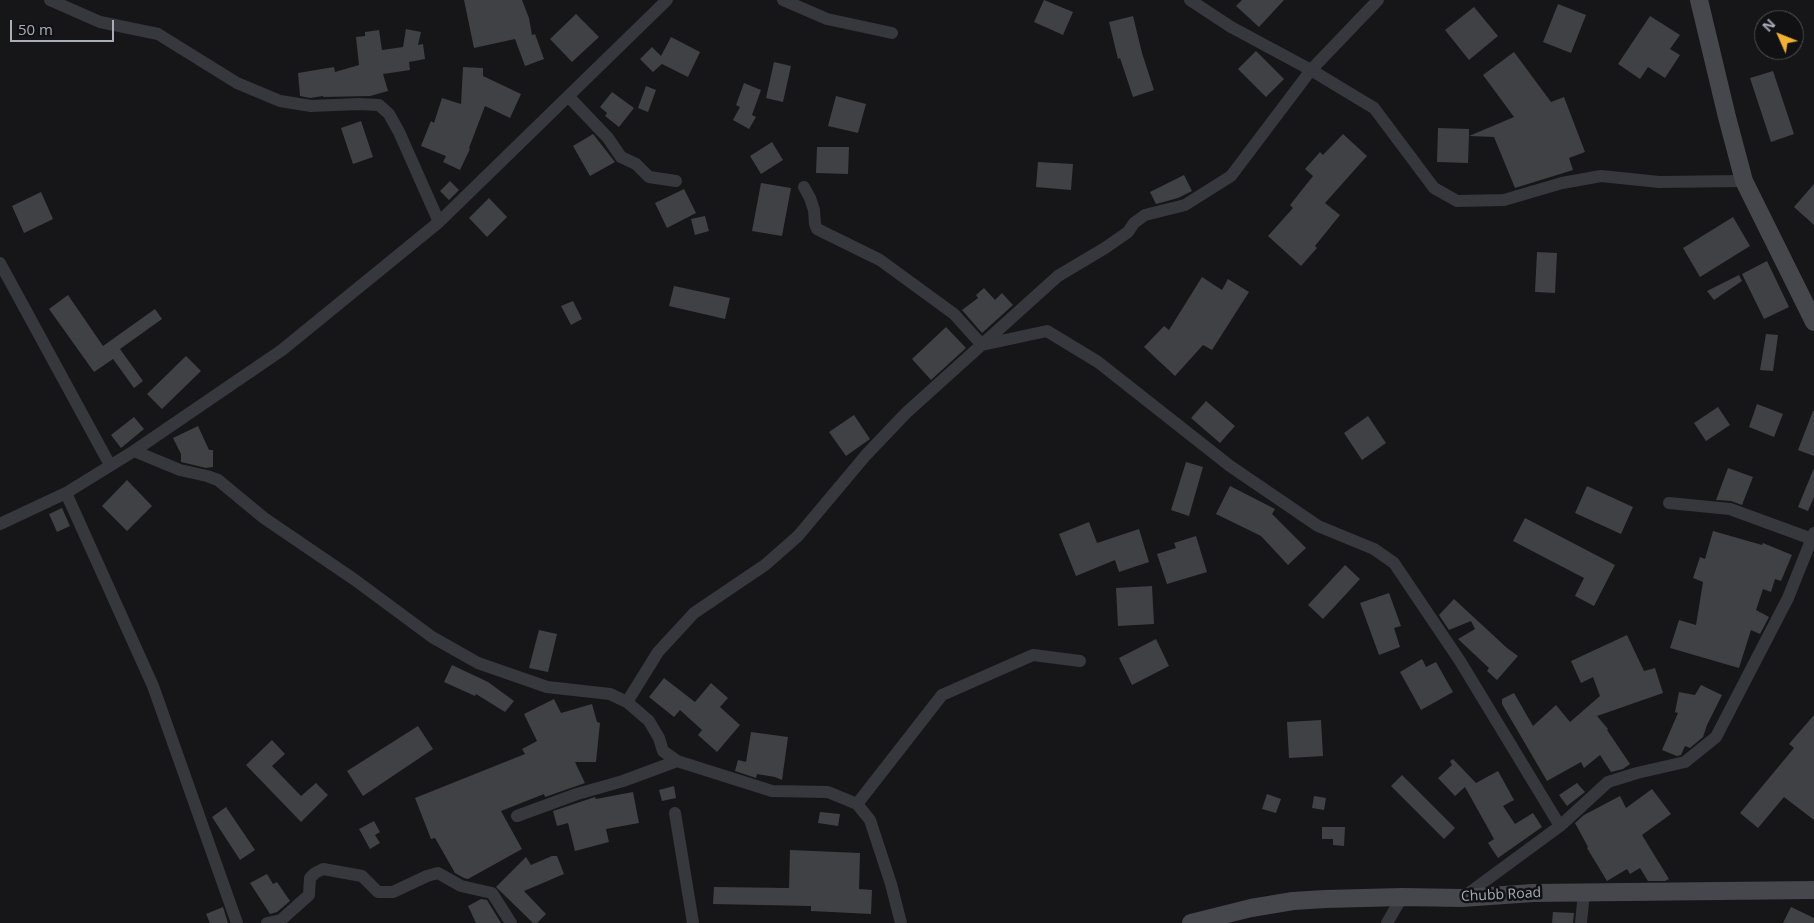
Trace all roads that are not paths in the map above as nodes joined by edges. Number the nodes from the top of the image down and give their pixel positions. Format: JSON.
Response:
{"nodes":[{"id":1,"x":50,"y":0,"type":"edge"},
{"id":2,"x":667,"y":0,"type":"edge"},
{"id":3,"x":783,"y":0,"type":"edge"},
{"id":4,"x":1190,"y":0,"type":"edge"},
{"id":5,"x":1378,"y":0,"type":"edge"},
{"id":6,"x":1699,"y":0,"type":"edge"},
{"id":7,"x":892,"y":33,"type":"dead end"},
{"id":8,"x":1312,"y":70,"type":"junction"},
{"id":9,"x":569,"y":96,"type":"junction"},
{"id":10,"x":1744,"y":180,"type":"junction"},
{"id":11,"x":676,"y":181,"type":"dead end"},
{"id":12,"x":804,"y":187,"type":"dead end"},
{"id":13,"x":439,"y":222,"type":"junction"},
{"id":14,"x":0,"y":263,"type":"edge"},
{"id":15,"x":4,"y":281,"type":"edge"},
{"id":16,"x":1814,"y":322,"type":"edge"},
{"id":17,"x":982,"y":345,"type":"junction"},
{"id":18,"x":134,"y":451,"type":"junction"},
{"id":19,"x":110,"y":464,"type":"junction"},
{"id":20,"x":66,"y":493,"type":"junction"},
{"id":21,"x":1669,"y":503,"type":"dead end"},
{"id":22,"x":0,"y":524,"type":"edge"},
{"id":23,"x":1813,"y":536,"type":"edge"},
{"id":24,"x":1080,"y":661,"type":"dead end"},
{"id":25,"x":627,"y":702,"type":"junction"},
{"id":26,"x":676,"y":761,"type":"junction"},
{"id":27,"x":857,"y":804,"type":"junction"},
{"id":28,"x":675,"y":813,"type":"dead end"},
{"id":29,"x":517,"y":816,"type":"dead end"},
{"id":30,"x":1560,"y":826,"type":"junction"},
{"id":31,"x":1814,"y":890,"type":"edge"},
{"id":32,"x":1584,"y":892,"type":"junction"},
{"id":33,"x":1402,"y":896,"type":"junction"},
{"id":34,"x":1462,"y":898,"type":"junction"},
{"id":35,"x":237,"y":923,"type":"edge"},
{"id":36,"x":267,"y":923,"type":"edge"},
{"id":37,"x":511,"y":923,"type":"edge"},
{"id":38,"x":693,"y":923,"type":"edge"},
{"id":39,"x":901,"y":923,"type":"edge"},
{"id":40,"x":1192,"y":923,"type":"edge"},
{"id":41,"x":1388,"y":923,"type":"edge"},
{"id":42,"x":1581,"y":923,"type":"edge"}],
"edges":[{"from":1,"to":13,"type":"street"},
{"from":2,"to":9,"type":"street"},
{"from":3,"to":7,"type":"street"},
{"from":4,"to":8,"type":"street"},
{"from":5,"to":8,"type":"street"},
{"from":6,"to":10,"type":"street"},
{"from":8,"to":10,"type":"street"},
{"from":8,"to":17,"type":"street"},
{"from":9,"to":11,"type":"street"},
{"from":9,"to":13,"type":"street"},
{"from":10,"to":16,"type":"street"},
{"from":12,"to":17,"type":"street"},
{"from":13,"to":18,"type":"street"},
{"from":14,"to":15,"type":"street"},
{"from":15,"to":19,"type":"street"},
{"from":17,"to":25,"type":"street"},
{"from":17,"to":30,"type":"street"},
{"from":18,"to":19,"type":"street"},
{"from":18,"to":25,"type":"street"},
{"from":19,"to":20,"type":"street"},
{"from":20,"to":22,"type":"street"},
{"from":20,"to":35,"type":"street"},
{"from":21,"to":23,"type":"street"},
{"from":23,"to":30,"type":"street"},
{"from":24,"to":27,"type":"street"},
{"from":25,"to":26,"type":"street"},
{"from":26,"to":27,"type":"street"},
{"from":26,"to":29,"type":"street"},
{"from":27,"to":39,"type":"street"},
{"from":28,"to":38,"type":"street"},
{"from":30,"to":34,"type":"street"},
{"from":31,"to":32,"type":"street","name":"Chubb Road"},
{"from":32,"to":34,"type":"street","name":"Chubb Road"},
{"from":32,"to":42,"type":"street"},
{"from":33,"to":34,"type":"street","name":"Chubb Road"},
{"from":33,"to":40,"type":"street","name":"Chubb Road"},
{"from":33,"to":41,"type":"street"},
{"from":36,"to":37,"type":"street"}]}
